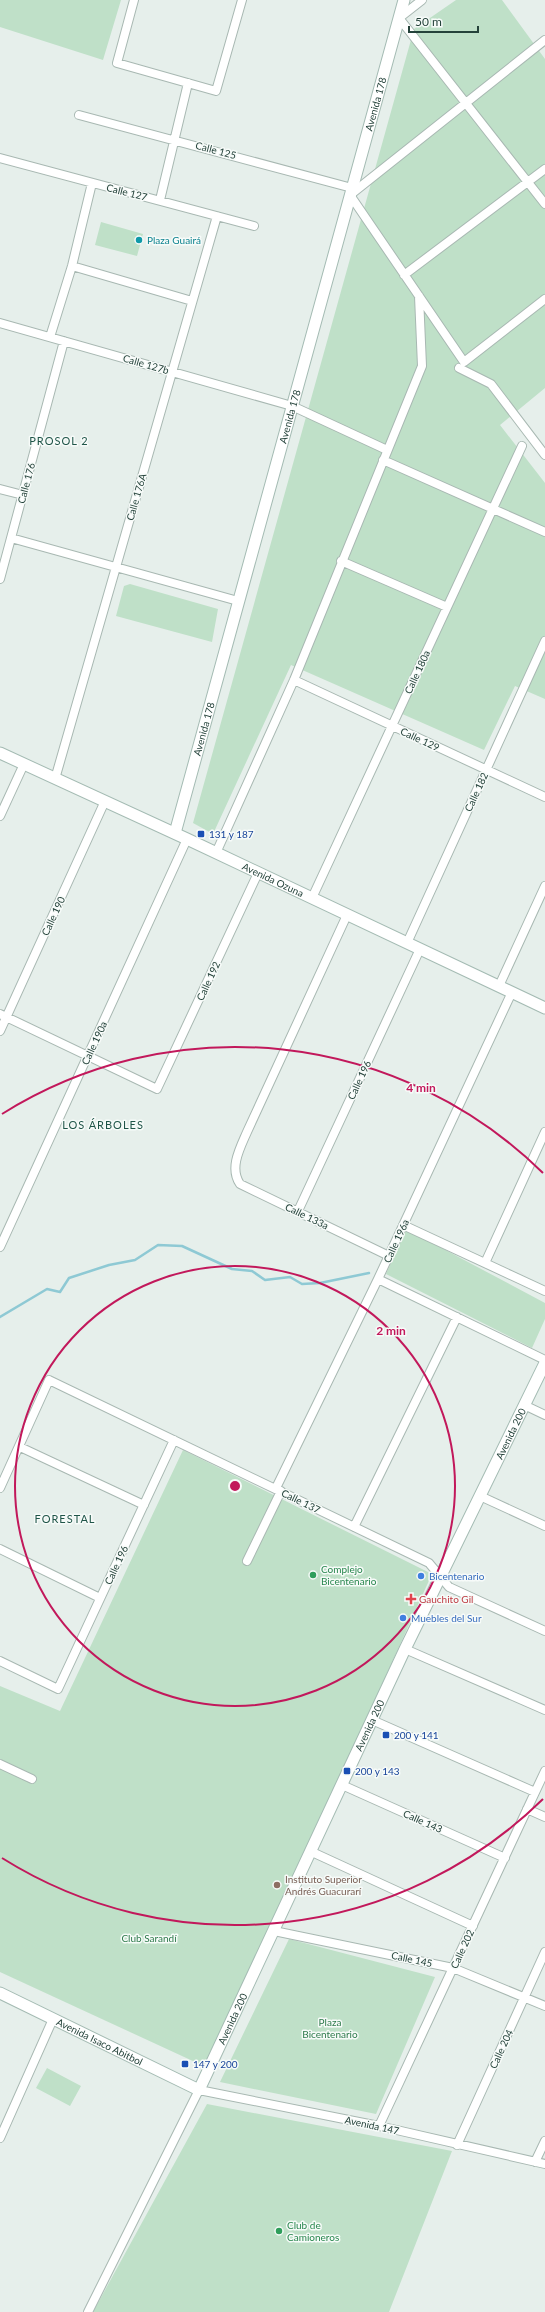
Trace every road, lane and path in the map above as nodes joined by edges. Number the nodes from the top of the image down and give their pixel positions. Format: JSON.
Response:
{"nodes":[{"id":1,"x":134,"y":0,"type":"edge"},
{"id":2,"x":242,"y":0,"type":"edge"},
{"id":3,"x":404,"y":0,"type":"edge"},
{"id":4,"x":422,"y":0,"type":"edge"},
{"id":5,"x":399,"y":18,"type":"junction"},
{"id":6,"x":545,"y":40,"type":"edge"},
{"id":7,"x":188,"y":83,"type":"junction"},
{"id":8,"x":466,"y":103,"type":"junction"},
{"id":9,"x":79,"y":115,"type":"dead end"},
{"id":10,"x":175,"y":139,"type":"junction"},
{"id":11,"x":0,"y":158,"type":"edge"},
{"id":12,"x":545,"y":169,"type":"edge"},
{"id":13,"x":528,"y":182,"type":"junction"},
{"id":14,"x":92,"y":183,"type":"junction"},
{"id":15,"x":351,"y":192,"type":"junction"},
{"id":16,"x":160,"y":200,"type":"junction"},
{"id":17,"x":545,"y":204,"type":"edge"},
{"id":18,"x":217,"y":216,"type":"junction"},
{"id":19,"x":254,"y":226,"type":"dead end"},
{"id":20,"x":72,"y":266,"type":"junction"},
{"id":21,"x":404,"y":275,"type":"junction"},
{"id":22,"x":419,"y":296,"type":"junction"},
{"id":23,"x":545,"y":299,"type":"edge"},
{"id":24,"x":192,"y":300,"type":"junction"},
{"id":25,"x":0,"y":323,"type":"edge"},
{"id":26,"x":50,"y":337,"type":"junction"},
{"id":27,"x":64,"y":341,"type":"junction"},
{"id":28,"x":459,"y":368,"type":"dead end"},
{"id":29,"x":172,"y":372,"type":"junction"},
{"id":30,"x":292,"y":406,"type":"junction"},
{"id":31,"x":522,"y":446,"type":"dead end"},
{"id":32,"x":387,"y":450,"type":"junction"},
{"id":33,"x":545,"y":455,"type":"edge"},
{"id":34,"x":383,"y":460,"type":"junction"},
{"id":35,"x":0,"y":489,"type":"edge"},
{"id":36,"x":23,"y":496,"type":"junction"},
{"id":37,"x":493,"y":509,"type":"junction"},
{"id":38,"x":545,"y":532,"type":"edge"},
{"id":39,"x":11,"y":538,"type":"junction"},
{"id":40,"x":341,"y":561,"type":"junction"},
{"id":41,"x":116,"y":567,"type":"junction"},
{"id":42,"x":0,"y":579,"type":"edge"},
{"id":43,"x":238,"y":601,"type":"junction"},
{"id":44,"x":447,"y":607,"type":"junction"},
{"id":45,"x":545,"y":641,"type":"edge"},
{"id":46,"x":294,"y":680,"type":"junction"},
{"id":47,"x":392,"y":726,"type":"junction"},
{"id":48,"x":0,"y":754,"type":"edge"},
{"id":49,"x":24,"y":764,"type":"junction"},
{"id":50,"x":486,"y":770,"type":"junction"},
{"id":51,"x":55,"y":779,"type":"junction"},
{"id":52,"x":545,"y":797,"type":"edge"},
{"id":53,"x":105,"y":801,"type":"junction"},
{"id":54,"x":0,"y":816,"type":"edge"},
{"id":55,"x":174,"y":833,"type":"junction"},
{"id":56,"x":187,"y":839,"type":"junction"},
{"id":57,"x":216,"y":853,"type":"junction"},
{"id":58,"x":258,"y":873,"type":"junction"},
{"id":59,"x":545,"y":886,"type":"edge"},
{"id":60,"x":312,"y":898,"type":"junction"},
{"id":61,"x":347,"y":915,"type":"junction"},
{"id":62,"x":406,"y":943,"type":"junction"},
{"id":63,"x":420,"y":949,"type":"junction"},
{"id":64,"x":499,"y":986,"type":"junction"},
{"id":65,"x":512,"y":992,"type":"junction"},
{"id":66,"x":545,"y":1008,"type":"edge"},
{"id":67,"x":3,"y":1015,"type":"edge"},
{"id":68,"x":0,"y":1030,"type":"edge"},
{"id":69,"x":89,"y":1055,"type":"junction"},
{"id":70,"x":545,"y":1132,"type":"edge"},
{"id":71,"x":298,"y":1211,"type":"junction"},
{"id":72,"x":404,"y":1225,"type":"junction"},
{"id":73,"x":1,"y":1244,"type":"edge"},
{"id":74,"x":389,"y":1256,"type":"junction"},
{"id":75,"x":485,"y":1263,"type":"junction"},
{"id":76,"x":378,"y":1279,"type":"junction"},
{"id":77,"x":545,"y":1291,"type":"edge"},
{"id":78,"x":457,"y":1317,"type":"junction"},
{"id":79,"x":545,"y":1360,"type":"edge"},
{"id":80,"x":545,"y":1363,"type":"edge"},
{"id":81,"x":524,"y":1405,"type":"junction"},
{"id":82,"x":545,"y":1415,"type":"edge"},
{"id":83,"x":174,"y":1440,"type":"junction"},
{"id":84,"x":20,"y":1447,"type":"junction"},
{"id":85,"x":0,"y":1488,"type":"edge"},
{"id":86,"x":279,"y":1490,"type":"junction"},
{"id":87,"x":480,"y":1496,"type":"junction"},
{"id":88,"x":144,"y":1505,"type":"junction"},
{"id":89,"x":545,"y":1526,"type":"edge"},
{"id":90,"x":354,"y":1527,"type":"junction"},
{"id":91,"x":0,"y":1549,"type":"edge"},
{"id":92,"x":248,"y":1561,"type":"dead end"},
{"id":93,"x":441,"y":1576,"type":"junction"},
{"id":94,"x":100,"y":1598,"type":"junction"},
{"id":95,"x":545,"y":1631,"type":"edge"},
{"id":96,"x":405,"y":1649,"type":"junction"},
{"id":97,"x":0,"y":1661,"type":"edge"},
{"id":98,"x":545,"y":1710,"type":"edge"},
{"id":99,"x":372,"y":1720,"type":"junction"},
{"id":100,"x":0,"y":1764,"type":"edge"},
{"id":101,"x":545,"y":1772,"type":"edge"},
{"id":102,"x":32,"y":1779,"type":"dead end"},
{"id":103,"x":342,"y":1785,"type":"junction"},
{"id":104,"x":536,"y":1792,"type":"junction"},
{"id":105,"x":527,"y":1810,"type":"junction"},
{"id":106,"x":545,"y":1817,"type":"edge"},
{"id":107,"x":312,"y":1852,"type":"junction"},
{"id":108,"x":504,"y":1858,"type":"junction"},
{"id":109,"x":473,"y":1926,"type":"junction"},
{"id":110,"x":274,"y":1931,"type":"junction"},
{"id":111,"x":545,"y":1952,"type":"edge"},
{"id":112,"x":453,"y":1968,"type":"junction"},
{"id":113,"x":0,"y":1993,"type":"edge"},
{"id":114,"x":525,"y":1997,"type":"junction"},
{"id":115,"x":545,"y":2006,"type":"edge"},
{"id":116,"x":53,"y":2019,"type":"junction"},
{"id":117,"x":199,"y":2090,"type":"junction"},
{"id":118,"x":379,"y":2126,"type":"junction"},
{"id":119,"x":0,"y":2138,"type":"edge"},
{"id":120,"x":545,"y":2141,"type":"edge"},
{"id":121,"x":457,"y":2145,"type":"junction"},
{"id":122,"x":535,"y":2162,"type":"junction"},
{"id":123,"x":545,"y":2164,"type":"edge"},
{"id":124,"x":88,"y":2312,"type":"edge"}],
"edges":[{"from":1,"to":7,"type":"street"},
{"from":2,"to":7,"type":"street"},
{"from":3,"to":5,"type":"main road","name":"Avenida 178"},
{"from":4,"to":5,"type":"street"},
{"from":5,"to":8,"type":"street"},
{"from":5,"to":15,"type":"main road","name":"Avenida 178"},
{"from":6,"to":8,"type":"street"},
{"from":7,"to":10,"type":"street"},
{"from":8,"to":13,"type":"street"},
{"from":8,"to":15,"type":"street"},
{"from":9,"to":10,"type":"street","name":"Calle 125"},
{"from":10,"to":15,"type":"street","name":"Calle 125"},
{"from":10,"to":16,"type":"street"},
{"from":11,"to":14,"type":"street","name":"Calle 127"},
{"from":12,"to":13,"type":"street"},
{"from":13,"to":17,"type":"street"},
{"from":13,"to":21,"type":"street"},
{"from":14,"to":16,"type":"street","name":"Calle 127"},
{"from":14,"to":20,"type":"street"},
{"from":15,"to":21,"type":"street"},
{"from":15,"to":30,"type":"main road","name":"Avenida 178"},
{"from":16,"to":18,"type":"street","name":"Calle 127"},
{"from":18,"to":19,"type":"street","name":"Calle 127"},
{"from":18,"to":24,"type":"street","name":"Calle 176A"},
{"from":20,"to":24,"type":"street"},
{"from":20,"to":26,"type":"street"},
{"from":21,"to":22,"type":"street"},
{"from":22,"to":23,"type":"street"},
{"from":22,"to":32,"type":"street"},
{"from":24,"to":29,"type":"street","name":"Calle 176A"},
{"from":25,"to":26,"type":"street","name":"Calle 127b"},
{"from":26,"to":27,"type":"street","name":"Calle 127b"},
{"from":27,"to":29,"type":"street","name":"Calle 127b"},
{"from":27,"to":36,"type":"street","name":"Calle 176"},
{"from":28,"to":33,"type":"street"},
{"from":29,"to":30,"type":"street","name":"Calle 127b"},
{"from":29,"to":41,"type":"street","name":"Calle 176A"},
{"from":30,"to":32,"type":"street","name":"Calle 127b"},
{"from":30,"to":43,"type":"main road","name":"Avenida 178"},
{"from":31,"to":37,"type":"street","name":"Calle 180a"},
{"from":32,"to":34,"type":"street"},
{"from":34,"to":37,"type":"street"},
{"from":34,"to":40,"type":"street"},
{"from":35,"to":36,"type":"street"},
{"from":36,"to":39,"type":"street","name":"Calle 176"},
{"from":37,"to":38,"type":"street"},
{"from":37,"to":44,"type":"street","name":"Calle 180a"},
{"from":39,"to":41,"type":"street"},
{"from":39,"to":42,"type":"street","name":"Calle 176"},
{"from":40,"to":44,"type":"street"},
{"from":40,"to":46,"type":"street"},
{"from":41,"to":43,"type":"street"},
{"from":41,"to":51,"type":"street","name":"Calle 176A"},
{"from":43,"to":55,"type":"main road","name":"Avenida 178"},
{"from":44,"to":47,"type":"street","name":"Calle 180a"},
{"from":45,"to":50,"type":"street","name":"Calle 182"},
{"from":46,"to":47,"type":"street","name":"Calle 129"},
{"from":46,"to":57,"type":"street"},
{"from":47,"to":50,"type":"street","name":"Calle 129"},
{"from":47,"to":60,"type":"street","name":"Calle 180a"},
{"from":48,"to":49,"type":"main road","name":"Avenida Ozuna"},
{"from":49,"to":51,"type":"main road","name":"Avenida Ozuna"},
{"from":49,"to":54,"type":"street"},
{"from":50,"to":52,"type":"street","name":"Calle 129"},
{"from":50,"to":62,"type":"street","name":"Calle 182"},
{"from":51,"to":53,"type":"main road","name":"Avenida Ozuna"},
{"from":53,"to":55,"type":"main road","name":"Avenida Ozuna"},
{"from":53,"to":67,"type":"street","name":"Calle 190"},
{"from":55,"to":56,"type":"main road","name":"Avenida Ozuna"},
{"from":56,"to":57,"type":"main road","name":"Avenida Ozuna"},
{"from":56,"to":69,"type":"street","name":"Calle 190a"},
{"from":57,"to":58,"type":"main road","name":"Avenida Ozuna"},
{"from":58,"to":60,"type":"main road","name":"Avenida Ozuna"},
{"from":58,"to":69,"type":"street","name":"Calle 192"},
{"from":59,"to":64,"type":"street"},
{"from":60,"to":61,"type":"main road","name":"Avenida Ozuna"},
{"from":61,"to":62,"type":"main road","name":"Avenida Ozuna"},
{"from":61,"to":71,"type":"street","name":"Calle 133a"},
{"from":62,"to":63,"type":"main road","name":"Avenida Ozuna"},
{"from":63,"to":64,"type":"main road","name":"Avenida Ozuna"},
{"from":63,"to":71,"type":"street","name":"Calle 196"},
{"from":64,"to":65,"type":"main road","name":"Avenida Ozuna"},
{"from":65,"to":66,"type":"main road","name":"Avenida Ozuna"},
{"from":65,"to":72,"type":"street","name":"Calle 196a"},
{"from":67,"to":68,"type":"street","name":"Calle 190"},
{"from":67,"to":69,"type":"street"},
{"from":69,"to":73,"type":"street","name":"Calle 190a"},
{"from":70,"to":75,"type":"street"},
{"from":71,"to":74,"type":"street","name":"Calle 133a"},
{"from":72,"to":74,"type":"street","name":"Calle 196a"},
{"from":72,"to":75,"type":"street"},
{"from":74,"to":76,"type":"street","name":"Calle 196a"},
{"from":75,"to":77,"type":"street"},
{"from":76,"to":78,"type":"street"},
{"from":76,"to":86,"type":"street","name":"Calle 196a"},
{"from":78,"to":79,"type":"street"},
{"from":78,"to":90,"type":"street"},
{"from":80,"to":81,"type":"main road","name":"Avenida 200"},
{"from":81,"to":82,"type":"street"},
{"from":81,"to":87,"type":"main road","name":"Avenida 200"},
{"from":83,"to":84,"type":"street","name":"Calle 137"},
{"from":83,"to":86,"type":"street","name":"Calle 137"},
{"from":83,"to":88,"type":"street","name":"Calle 196"},
{"from":84,"to":85,"type":"street"},
{"from":84,"to":88,"type":"street"},
{"from":86,"to":90,"type":"street","name":"Calle 137"},
{"from":86,"to":92,"type":"street","name":"Calle 196a"},
{"from":87,"to":89,"type":"street"},
{"from":87,"to":93,"type":"main road","name":"Avenida 200"},
{"from":88,"to":94,"type":"street","name":"Calle 196"},
{"from":90,"to":93,"type":"street","name":"Calle 137"},
{"from":91,"to":94,"type":"street"},
{"from":93,"to":95,"type":"street","name":"Calle 137"},
{"from":93,"to":96,"type":"main road","name":"Avenida 200"},
{"from":94,"to":97,"type":"street","name":"Calle 196"},
{"from":96,"to":98,"type":"street"},
{"from":96,"to":99,"type":"main road","name":"Avenida 200"},
{"from":99,"to":103,"type":"main road","name":"Avenida 200"},
{"from":99,"to":104,"type":"street"},
{"from":100,"to":102,"type":"street"},
{"from":101,"to":104,"type":"street","name":"Calle 202"},
{"from":103,"to":107,"type":"main road","name":"Avenida 200"},
{"from":103,"to":108,"type":"street","name":"Calle 143"},
{"from":104,"to":105,"type":"street","name":"Calle 202"},
{"from":105,"to":106,"type":"street"},
{"from":105,"to":108,"type":"street","name":"Calle 202"},
{"from":107,"to":109,"type":"street"},
{"from":107,"to":110,"type":"main road","name":"Avenida 200"},
{"from":108,"to":109,"type":"street","name":"Calle 202"},
{"from":109,"to":112,"type":"street","name":"Calle 202"},
{"from":110,"to":112,"type":"street","name":"Calle 145"},
{"from":110,"to":117,"type":"main road","name":"Avenida 200"},
{"from":111,"to":114,"type":"street","name":"Calle 204"},
{"from":112,"to":114,"type":"street","name":"Calle 145"},
{"from":112,"to":118,"type":"street","name":"Calle 202"},
{"from":113,"to":116,"type":"main road","name":"Avenida Isaco Abitbol"},
{"from":114,"to":115,"type":"street","name":"Calle 145"},
{"from":114,"to":121,"type":"street","name":"Calle 204"},
{"from":116,"to":117,"type":"main road","name":"Avenida Isaco Abitbol"},
{"from":116,"to":119,"type":"street"},
{"from":117,"to":118,"type":"street","name":"Avenida 147"},
{"from":117,"to":124,"type":"street"},
{"from":118,"to":121,"type":"street","name":"Avenida 147"},
{"from":120,"to":122,"type":"street"},
{"from":121,"to":122,"type":"street","name":"Avenida 147"},
{"from":122,"to":123,"type":"street","name":"Avenida 147"}]}
